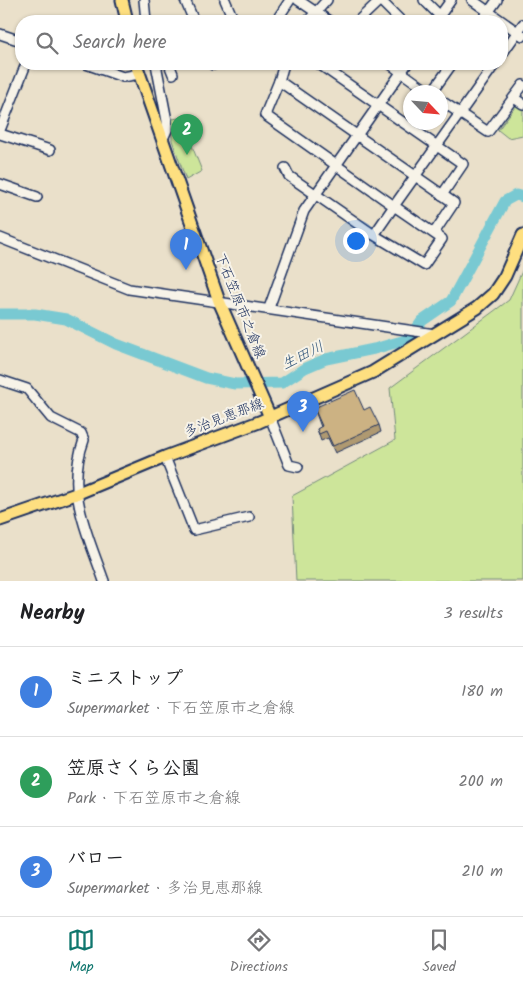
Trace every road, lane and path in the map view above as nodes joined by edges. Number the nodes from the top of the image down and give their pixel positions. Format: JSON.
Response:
{"nodes":[{"id":1,"x":122,"y":0,"type":"edge"},
{"id":2,"x":185,"y":0,"type":"edge"},
{"id":3,"x":225,"y":0,"type":"edge"},
{"id":4,"x":290,"y":0,"type":"edge"},
{"id":5,"x":298,"y":0,"type":"edge"},
{"id":6,"x":327,"y":0,"type":"edge"},
{"id":7,"x":380,"y":0,"type":"edge"},
{"id":8,"x":424,"y":0,"type":"edge"},
{"id":9,"x":451,"y":0,"type":"edge"},
{"id":10,"x":472,"y":0,"type":"edge"},
{"id":11,"x":497,"y":0,"type":"edge"},
{"id":12,"x":145,"y":2,"type":"edge"},
{"id":13,"x":314,"y":12,"type":"junction"},
{"id":14,"x":489,"y":12,"type":"junction"},
{"id":15,"x":126,"y":15,"type":"edge"},
{"id":16,"x":146,"y":15,"type":"edge"},
{"id":17,"x":150,"y":15,"type":"edge"},
{"id":18,"x":191,"y":15,"type":"edge"},
{"id":19,"x":231,"y":15,"type":"edge"},
{"id":20,"x":280,"y":15,"type":"edge"},
{"id":21,"x":312,"y":15,"type":"edge"},
{"id":22,"x":319,"y":15,"type":"edge"},
{"id":23,"x":364,"y":15,"type":"edge"},
{"id":24,"x":395,"y":15,"type":"edge"},
{"id":25,"x":435,"y":15,"type":"edge"},
{"id":26,"x":441,"y":15,"type":"edge"},
{"id":27,"x":487,"y":15,"type":"edge"},
{"id":28,"x":493,"y":15,"type":"edge"},
{"id":29,"x":523,"y":24,"type":"edge"},
{"id":30,"x":508,"y":25,"type":"edge"},
{"id":31,"x":0,"y":34,"type":"edge"},
{"id":32,"x":520,"y":34,"type":"edge"},
{"id":33,"x":15,"y":39,"type":"edge"},
{"id":34,"x":508,"y":47,"type":"edge"},
{"id":35,"x":24,"y":70,"type":"edge"},
{"id":36,"x":103,"y":70,"type":"edge"},
{"id":37,"x":136,"y":70,"type":"edge"},
{"id":38,"x":138,"y":70,"type":"edge"},
{"id":39,"x":157,"y":70,"type":"edge"},
{"id":40,"x":171,"y":70,"type":"edge"},
{"id":41,"x":282,"y":70,"type":"edge"},
{"id":42,"x":327,"y":70,"type":"edge"},
{"id":43,"x":398,"y":70,"type":"edge"},
{"id":44,"x":448,"y":70,"type":"edge"},
{"id":45,"x":491,"y":70,"type":"edge"},
{"id":46,"x":401,"y":72,"type":"junction"},
{"id":47,"x":173,"y":74,"type":"dead end"},
{"id":48,"x":279,"y":81,"type":"junction"},
{"id":49,"x":420,"y":85,"type":"edge"},
{"id":50,"x":436,"y":85,"type":"edge"},
{"id":51,"x":523,"y":85,"type":"edge"},
{"id":52,"x":514,"y":98,"type":"junction"},
{"id":53,"x":523,"y":104,"type":"edge"},
{"id":54,"x":448,"y":105,"type":"edge"},
{"id":55,"x":378,"y":106,"type":"junction"},
{"id":56,"x":460,"y":113,"type":"junction"},
{"id":57,"x":0,"y":130,"type":"edge"},
{"id":58,"x":0,"y":134,"type":"edge"},
{"id":59,"x":358,"y":135,"type":"junction"},
{"id":60,"x":162,"y":140,"type":"junction"},
{"id":61,"x":437,"y":146,"type":"junction"},
{"id":62,"x":50,"y":150,"type":"dead end"},
{"id":63,"x":336,"y":164,"type":"junction"},
{"id":64,"x":285,"y":168,"type":"dead end"},
{"id":65,"x":415,"y":176,"type":"junction"},
{"id":66,"x":0,"y":184,"type":"edge"},
{"id":67,"x":315,"y":194,"type":"junction"},
{"id":68,"x":442,"y":195,"type":"junction"},
{"id":69,"x":37,"y":197,"type":"dead end"},
{"id":70,"x":394,"y":206,"type":"junction"},
{"id":71,"x":434,"y":234,"type":"junction"},
{"id":72,"x":523,"y":235,"type":"edge"},
{"id":73,"x":374,"y":236,"type":"junction"},
{"id":74,"x":0,"y":238,"type":"edge"},
{"id":75,"x":218,"y":302,"type":"junction"},
{"id":76,"x":269,"y":308,"type":"junction"},
{"id":77,"x":429,"y":333,"type":"junction"},
{"id":78,"x":0,"y":380,"type":"edge"},
{"id":79,"x":270,"y":417,"type":"junction"},
{"id":80,"x":165,"y":457,"type":"junction"},
{"id":81,"x":298,"y":467,"type":"dead end"},
{"id":82,"x":76,"y":494,"type":"junction"},
{"id":83,"x":249,"y":517,"type":"dead end"},
{"id":84,"x":0,"y":520,"type":"edge"},
{"id":85,"x":104,"y":581,"type":"edge"}],
"edges":[{"from":1,"to":15,"type":"main road"},
{"from":2,"to":18,"type":"street"},
{"from":3,"to":19,"type":"street"},
{"from":4,"to":20,"type":"street"},
{"from":5,"to":13,"type":"street"},
{"from":6,"to":13,"type":"street"},
{"from":7,"to":23,"type":"street"},
{"from":7,"to":24,"type":"street"},
{"from":8,"to":25,"type":"street"},
{"from":9,"to":26,"type":"street"},
{"from":10,"to":14,"type":"street"},
{"from":11,"to":14,"type":"street"},
{"from":12,"to":16,"type":"street"},
{"from":12,"to":17,"type":"street"},
{"from":13,"to":21,"type":"street"},
{"from":13,"to":22,"type":"street"},
{"from":14,"to":27,"type":"street"},
{"from":14,"to":28,"type":"street"},
{"from":29,"to":32,"type":"street"},
{"from":30,"to":32,"type":"street"},
{"from":31,"to":33,"type":"street"},
{"from":32,"to":34,"type":"street"},
{"from":35,"to":57,"type":"street"},
{"from":36,"to":37,"type":"street"},
{"from":38,"to":60,"type":"main road","name":"下石笠原市之倉線"},
{"from":39,"to":60,"type":"street"},
{"from":40,"to":47,"type":"street"},
{"from":41,"to":48,"type":"street"},
{"from":42,"to":55,"type":"street"},
{"from":43,"to":46,"type":"street"},
{"from":44,"to":50,"type":"street"},
{"from":45,"to":56,"type":"street"},
{"from":46,"to":49,"type":"street"},
{"from":46,"to":55,"type":"street"},
{"from":48,"to":59,"type":"street"},
{"from":48,"to":63,"type":"street"},
{"from":51,"to":52,"type":"street"},
{"from":52,"to":53,"type":"street"},
{"from":52,"to":56,"type":"street"},
{"from":54,"to":56,"type":"street"},
{"from":55,"to":59,"type":"street"},
{"from":55,"to":61,"type":"street"},
{"from":56,"to":61,"type":"street"},
{"from":58,"to":62,"type":"street"},
{"from":59,"to":63,"type":"street"},
{"from":59,"to":65,"type":"street"},
{"from":60,"to":75,"type":"main road","name":"下石笠原市之倉線"},
{"from":61,"to":65,"type":"street"},
{"from":61,"to":68,"type":"street"},
{"from":63,"to":67,"type":"street"},
{"from":63,"to":70,"type":"street"},
{"from":64,"to":67,"type":"street"},
{"from":65,"to":68,"type":"street"},
{"from":65,"to":70,"type":"street"},
{"from":66,"to":69,"type":"street"},
{"from":67,"to":73,"type":"street"},
{"from":67,"to":76,"type":"street"},
{"from":68,"to":71,"type":"street"},
{"from":70,"to":71,"type":"street"},
{"from":70,"to":73,"type":"street"},
{"from":71,"to":73,"type":"street"},
{"from":72,"to":77,"type":"main road","name":"多治見恵那線"},
{"from":74,"to":75,"type":"street"},
{"from":75,"to":76,"type":"street"},
{"from":75,"to":79,"type":"main road","name":"下石笠原市之倉線"},
{"from":76,"to":77,"type":"street"},
{"from":77,"to":79,"type":"main road","name":"多治見恵那線"},
{"from":78,"to":82,"type":"street"},
{"from":79,"to":80,"type":"main road","name":"多治見恵那線"},
{"from":79,"to":81,"type":"street"},
{"from":80,"to":82,"type":"main road","name":"多治見恵那線"},
{"from":80,"to":83,"type":"street"},
{"from":82,"to":84,"type":"main road","name":"多治見恵那線"},
{"from":82,"to":85,"type":"street"}]}
